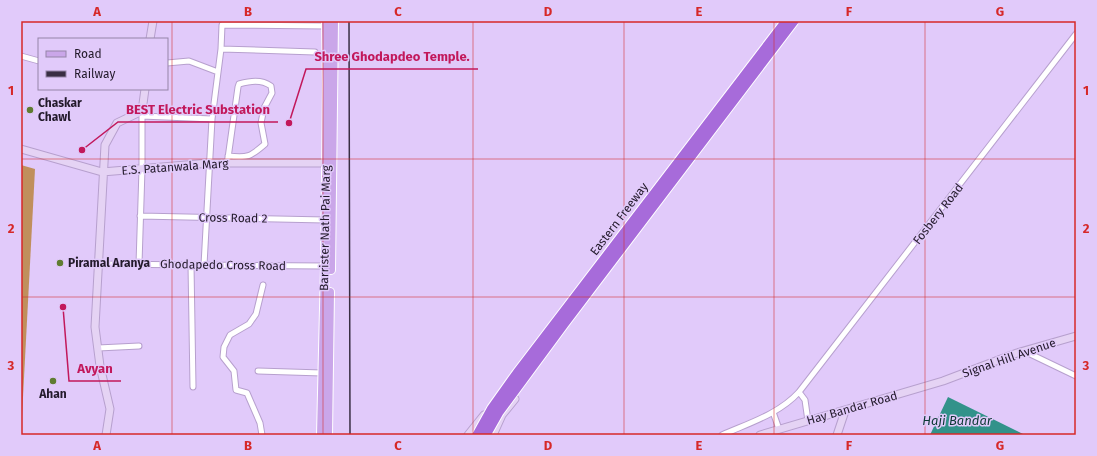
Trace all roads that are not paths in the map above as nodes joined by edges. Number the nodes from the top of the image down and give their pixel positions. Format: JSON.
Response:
{"nodes":[{"id":1,"x":153,"y":21,"type":"edge"},
{"id":2,"x":784,"y":21,"type":"edge"},
{"id":3,"x":798,"y":21,"type":"edge"},
{"id":4,"x":330,"y":24,"type":"edge"},
{"id":5,"x":793,"y":25,"type":"edge"},
{"id":6,"x":1076,"y":34,"type":"edge"},
{"id":7,"x":150,"y":38,"type":"edge"},
{"id":8,"x":221,"y":49,"type":"junction"},
{"id":9,"x":315,"y":52,"type":"dead end"},
{"id":10,"x":21,"y":56,"type":"edge"},
{"id":11,"x":38,"y":62,"type":"edge"},
{"id":12,"x":168,"y":62,"type":"edge"},
{"id":13,"x":218,"y":72,"type":"junction"},
{"id":14,"x":143,"y":90,"type":"edge"},
{"id":15,"x":142,"y":113,"type":"junction"},
{"id":16,"x":212,"y":119,"type":"junction"},
{"id":17,"x":21,"y":149,"type":"edge"},
{"id":18,"x":228,"y":159,"type":"junction"},
{"id":19,"x":210,"y":163,"type":"junction"},
{"id":20,"x":329,"y":163,"type":"junction"},
{"id":21,"x":142,"y":169,"type":"junction"},
{"id":22,"x":102,"y":172,"type":"junction"},
{"id":23,"x":140,"y":216,"type":"junction"},
{"id":24,"x":207,"y":217,"type":"junction"},
{"id":25,"x":325,"y":220,"type":"junction"},
{"id":26,"x":328,"y":249,"type":"junction"},
{"id":27,"x":97,"y":264,"type":"junction"},
{"id":28,"x":139,"y":264,"type":"junction"},
{"id":29,"x":191,"y":264,"type":"junction"},
{"id":30,"x":204,"y":265,"type":"junction"},
{"id":31,"x":325,"y":266,"type":"junction"},
{"id":32,"x":263,"y":285,"type":"dead end"},
{"id":33,"x":1076,"y":336,"type":"edge"},
{"id":34,"x":139,"y":346,"type":"dead end"},
{"id":35,"x":98,"y":348,"type":"junction"},
{"id":36,"x":1024,"y":351,"type":"junction"},
{"id":37,"x":258,"y":371,"type":"dead end"},
{"id":38,"x":322,"y":372,"type":"junction"},
{"id":39,"x":1076,"y":376,"type":"edge"},
{"id":40,"x":943,"y":380,"type":"joint"},
{"id":41,"x":194,"y":387,"type":"dead end"},
{"id":42,"x":799,"y":392,"type":"junction"},
{"id":43,"x":845,"y":411,"type":"junction"},
{"id":44,"x":773,"y":412,"type":"junction"},
{"id":45,"x":808,"y":421,"type":"junction"},
{"id":46,"x":478,"y":424,"type":"junction"},
{"id":47,"x":779,"y":429,"type":"junction"},
{"id":48,"x":106,"y":435,"type":"edge"},
{"id":49,"x":262,"y":435,"type":"edge"},
{"id":50,"x":321,"y":435,"type":"edge"},
{"id":51,"x":328,"y":435,"type":"edge"},
{"id":52,"x":468,"y":435,"type":"edge"},
{"id":53,"x":477,"y":435,"type":"edge"},
{"id":54,"x":486,"y":435,"type":"edge"},
{"id":55,"x":491,"y":435,"type":"edge"},
{"id":56,"x":722,"y":435,"type":"edge"},
{"id":57,"x":760,"y":435,"type":"edge"},
{"id":58,"x":837,"y":435,"type":"edge"}],
"edges":[{"from":1,"to":7,"type":"street"},
{"from":2,"to":5,"type":"street"},
{"from":2,"to":46,"type":"street"},
{"from":2,"to":53,"type":"highway","name":"Eastern Freeway","bridge":true},
{"from":3,"to":5,"type":"street"},
{"from":4,"to":8,"type":"street"},
{"from":4,"to":20,"type":"main road","name":"Barrister Nath Pai Marg"},
{"from":5,"to":54,"type":"highway","name":"Eastern Freeway","bridge":true},
{"from":5,"to":55,"type":"street"},
{"from":6,"to":42,"type":"street","name":"Fosbery Road"},
{"from":8,"to":9,"type":"street"},
{"from":8,"to":13,"type":"street"},
{"from":10,"to":11,"type":"street"},
{"from":12,"to":13,"type":"street"},
{"from":13,"to":16,"type":"street"},
{"from":14,"to":15,"type":"street"},
{"from":15,"to":16,"type":"street"},
{"from":15,"to":21,"type":"street"},
{"from":15,"to":22,"type":"street"},
{"from":16,"to":19,"type":"street"},
{"from":17,"to":22,"type":"street","name":"E.S. Patanwala Marg"},
{"from":18,"to":18,"type":"street"},
{"from":18,"to":19,"type":"street","name":"E.S. Patanwala Marg"},
{"from":18,"to":20,"type":"street","name":"E.S. Patanwala Marg"},
{"from":19,"to":21,"type":"street","name":"E.S. Patanwala Marg"},
{"from":19,"to":24,"type":"street"},
{"from":20,"to":25,"type":"main road","name":"Barrister Nath Pai Marg"},
{"from":20,"to":26,"type":"main road","name":"Barrister Nath Pai Marg"},
{"from":21,"to":22,"type":"street","name":"E.S. Patanwala Marg"},
{"from":21,"to":23,"type":"street"},
{"from":22,"to":27,"type":"street"},
{"from":23,"to":24,"type":"street","name":"Cross Road 2"},
{"from":23,"to":28,"type":"street"},
{"from":24,"to":25,"type":"street","name":"Cross Road 2"},
{"from":24,"to":30,"type":"street"},
{"from":25,"to":26,"type":"main road","name":"Barrister Nath Pai Marg"},
{"from":26,"to":31,"type":"main road","name":"Barrister Nath Pai Marg"},
{"from":26,"to":51,"type":"main road","name":"Barrister Nath Pai Marg"},
{"from":27,"to":28,"type":"street","name":"Ghodapedo Cross Road"},
{"from":27,"to":35,"type":"street"},
{"from":28,"to":29,"type":"street","name":"Ghodapedo Cross Road"},
{"from":29,"to":30,"type":"street","name":"Ghodapedo Cross Road"},
{"from":29,"to":41,"type":"street"},
{"from":30,"to":31,"type":"street","name":"Ghodapedo Cross Road"},
{"from":31,"to":38,"type":"main road","name":"Barrister Nath Pai Marg"},
{"from":32,"to":49,"type":"street"},
{"from":33,"to":36,"type":"street","name":"Signal Hill Avenue"},
{"from":34,"to":35,"type":"street"},
{"from":35,"to":48,"type":"street"},
{"from":36,"to":39,"type":"street"},
{"from":36,"to":40,"type":"street","name":"Signal Hill Avenue"},
{"from":37,"to":38,"type":"street"},
{"from":38,"to":50,"type":"main road","name":"Barrister Nath Pai Marg"},
{"from":40,"to":43,"type":"street","name":"Hay Bandar Road"},
{"from":42,"to":44,"type":"street","name":"Fosbery Road"},
{"from":42,"to":45,"type":"street"},
{"from":43,"to":45,"type":"street","name":"Hay Bandar Road"},
{"from":43,"to":58,"type":"street"},
{"from":44,"to":47,"type":"street"},
{"from":44,"to":56,"type":"street","name":"Fosbery Road"},
{"from":45,"to":47,"type":"street","name":"Hay Bandar Road"},
{"from":46,"to":52,"type":"street"},
{"from":46,"to":53,"type":"street"},
{"from":46,"to":55,"type":"street"},
{"from":47,"to":57,"type":"street","name":"Hay Bandar Road"}]}
